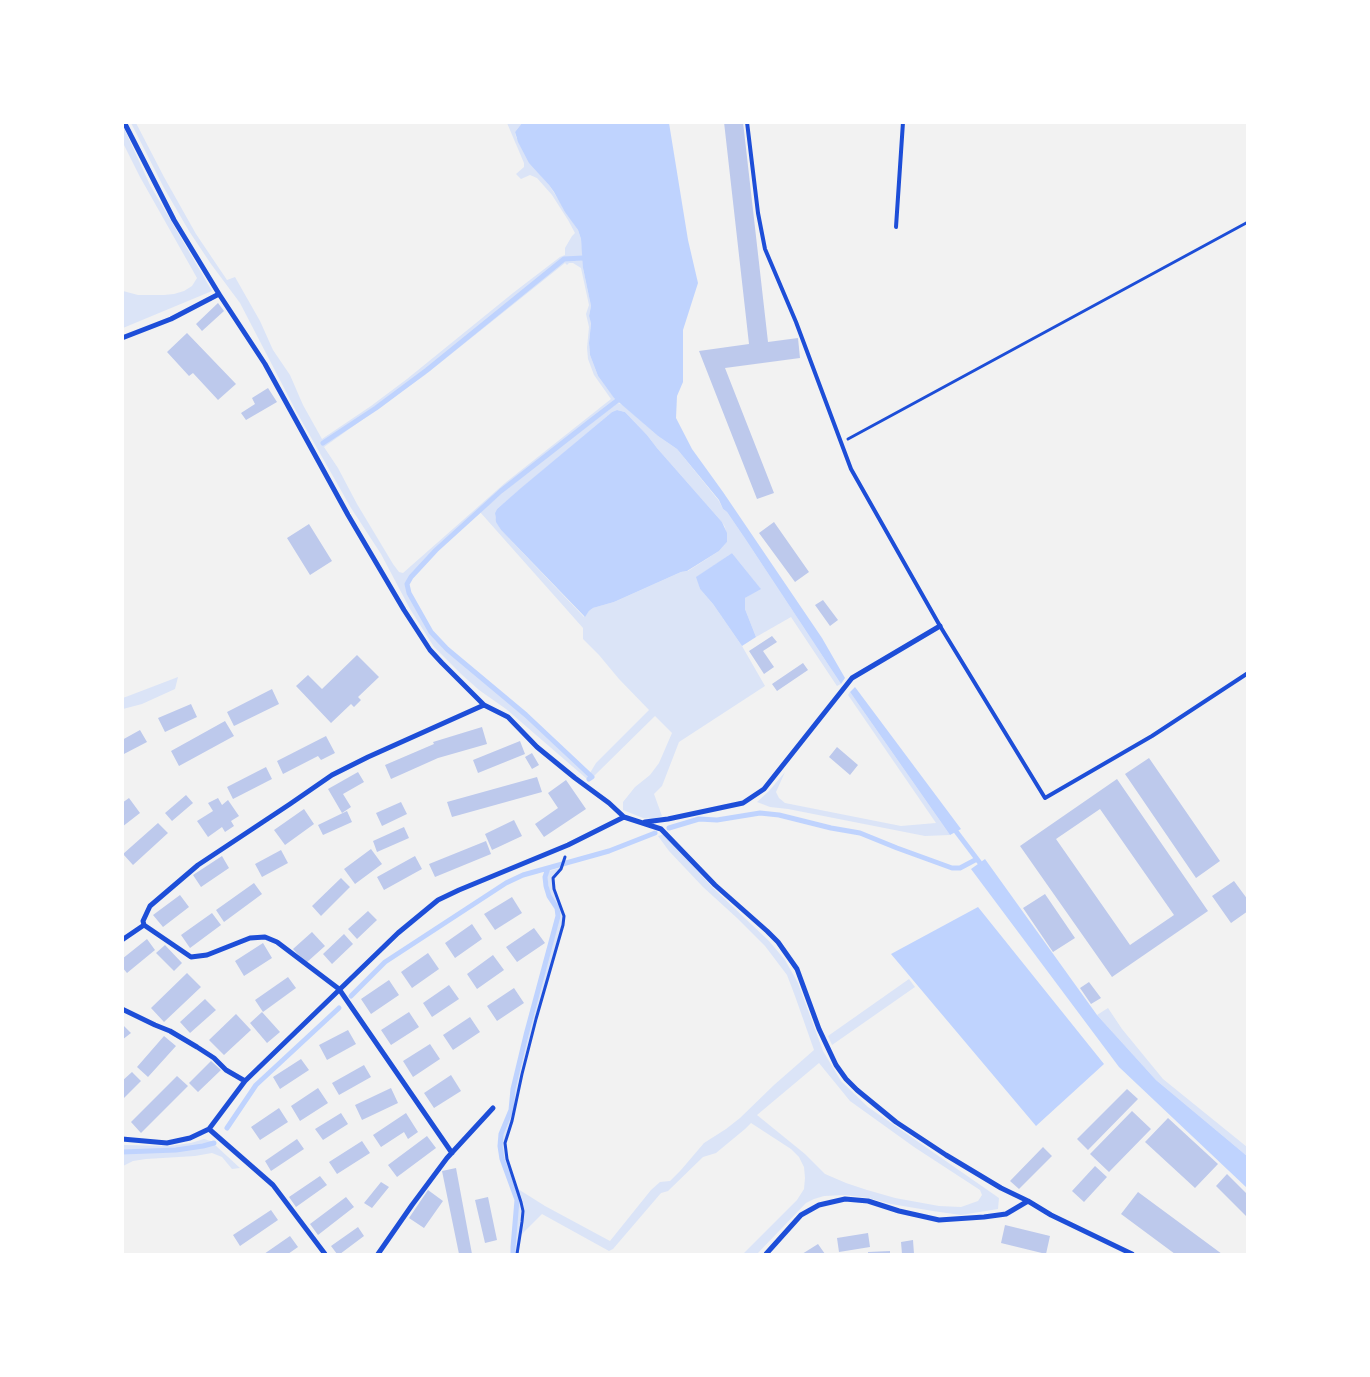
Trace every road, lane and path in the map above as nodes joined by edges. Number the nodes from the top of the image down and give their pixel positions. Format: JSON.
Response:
{"nodes":[{"id":1,"x":124,"y":122,"type":"edge"},
{"id":2,"x":747,"y":122,"type":"edge"},
{"id":3,"x":903,"y":122,"type":"edge"},
{"id":4,"x":1248,"y":222,"type":"edge"},
{"id":5,"x":896,"y":227,"type":"dead end"},
{"id":6,"x":219,"y":294,"type":"junction"},
{"id":7,"x":122,"y":338,"type":"edge"},
{"id":8,"x":840,"y":443,"type":"junction"},
{"id":9,"x":940,"y":626,"type":"junction"},
{"id":10,"x":1248,"y":672,"type":"edge"},
{"id":11,"x":484,"y":705,"type":"junction"},
{"id":12,"x":624,"y":817,"type":"junction"},
{"id":13,"x":642,"y":822,"type":"junction"},
{"id":14,"x":568,"y":845,"type":"junction"},
{"id":15,"x":144,"y":925,"type":"junction"},
{"id":16,"x":122,"y":940,"type":"edge"},
{"id":17,"x":338,"y":989,"type":"junction"},
{"id":18,"x":122,"y":1009,"type":"edge"},
{"id":19,"x":245,"y":1081,"type":"junction"},
{"id":20,"x":493,"y":1108,"type":"dead end"},
{"id":21,"x":210,"y":1129,"type":"junction"},
{"id":22,"x":122,"y":1139,"type":"edge"},
{"id":23,"x":452,"y":1153,"type":"junction"},
{"id":24,"x":1028,"y":1201,"type":"junction"},
{"id":25,"x":325,"y":1254,"type":"edge"},
{"id":26,"x":378,"y":1254,"type":"edge"},
{"id":27,"x":517,"y":1254,"type":"edge"},
{"id":28,"x":766,"y":1254,"type":"edge"},
{"id":29,"x":1132,"y":1254,"type":"edge"}],
"edges":[{"from":1,"to":6,"type":"street"},
{"from":2,"to":8,"type":"lane"},
{"from":3,"to":5,"type":"lane"},
{"from":4,"to":8,"type":"path"},
{"from":6,"to":7,"type":"street"},
{"from":6,"to":11,"type":"street"},
{"from":8,"to":9,"type":"lane"},
{"from":9,"to":10,"type":"lane"},
{"from":9,"to":13,"type":"street"},
{"from":11,"to":12,"type":"street"},
{"from":11,"to":15,"type":"street"},
{"from":12,"to":13,"type":"street"},
{"from":12,"to":14,"type":"street"},
{"from":13,"to":24,"type":"street"},
{"from":14,"to":17,"type":"street"},
{"from":14,"to":27,"type":"path"},
{"from":15,"to":16,"type":"street"},
{"from":15,"to":17,"type":"street"},
{"from":17,"to":19,"type":"street"},
{"from":17,"to":23,"type":"street"},
{"from":18,"to":19,"type":"street"},
{"from":19,"to":21,"type":"street"},
{"from":20,"to":23,"type":"street"},
{"from":21,"to":22,"type":"street"},
{"from":21,"to":25,"type":"street"},
{"from":23,"to":26,"type":"street"},
{"from":24,"to":28,"type":"street"},
{"from":24,"to":29,"type":"street"}]}
